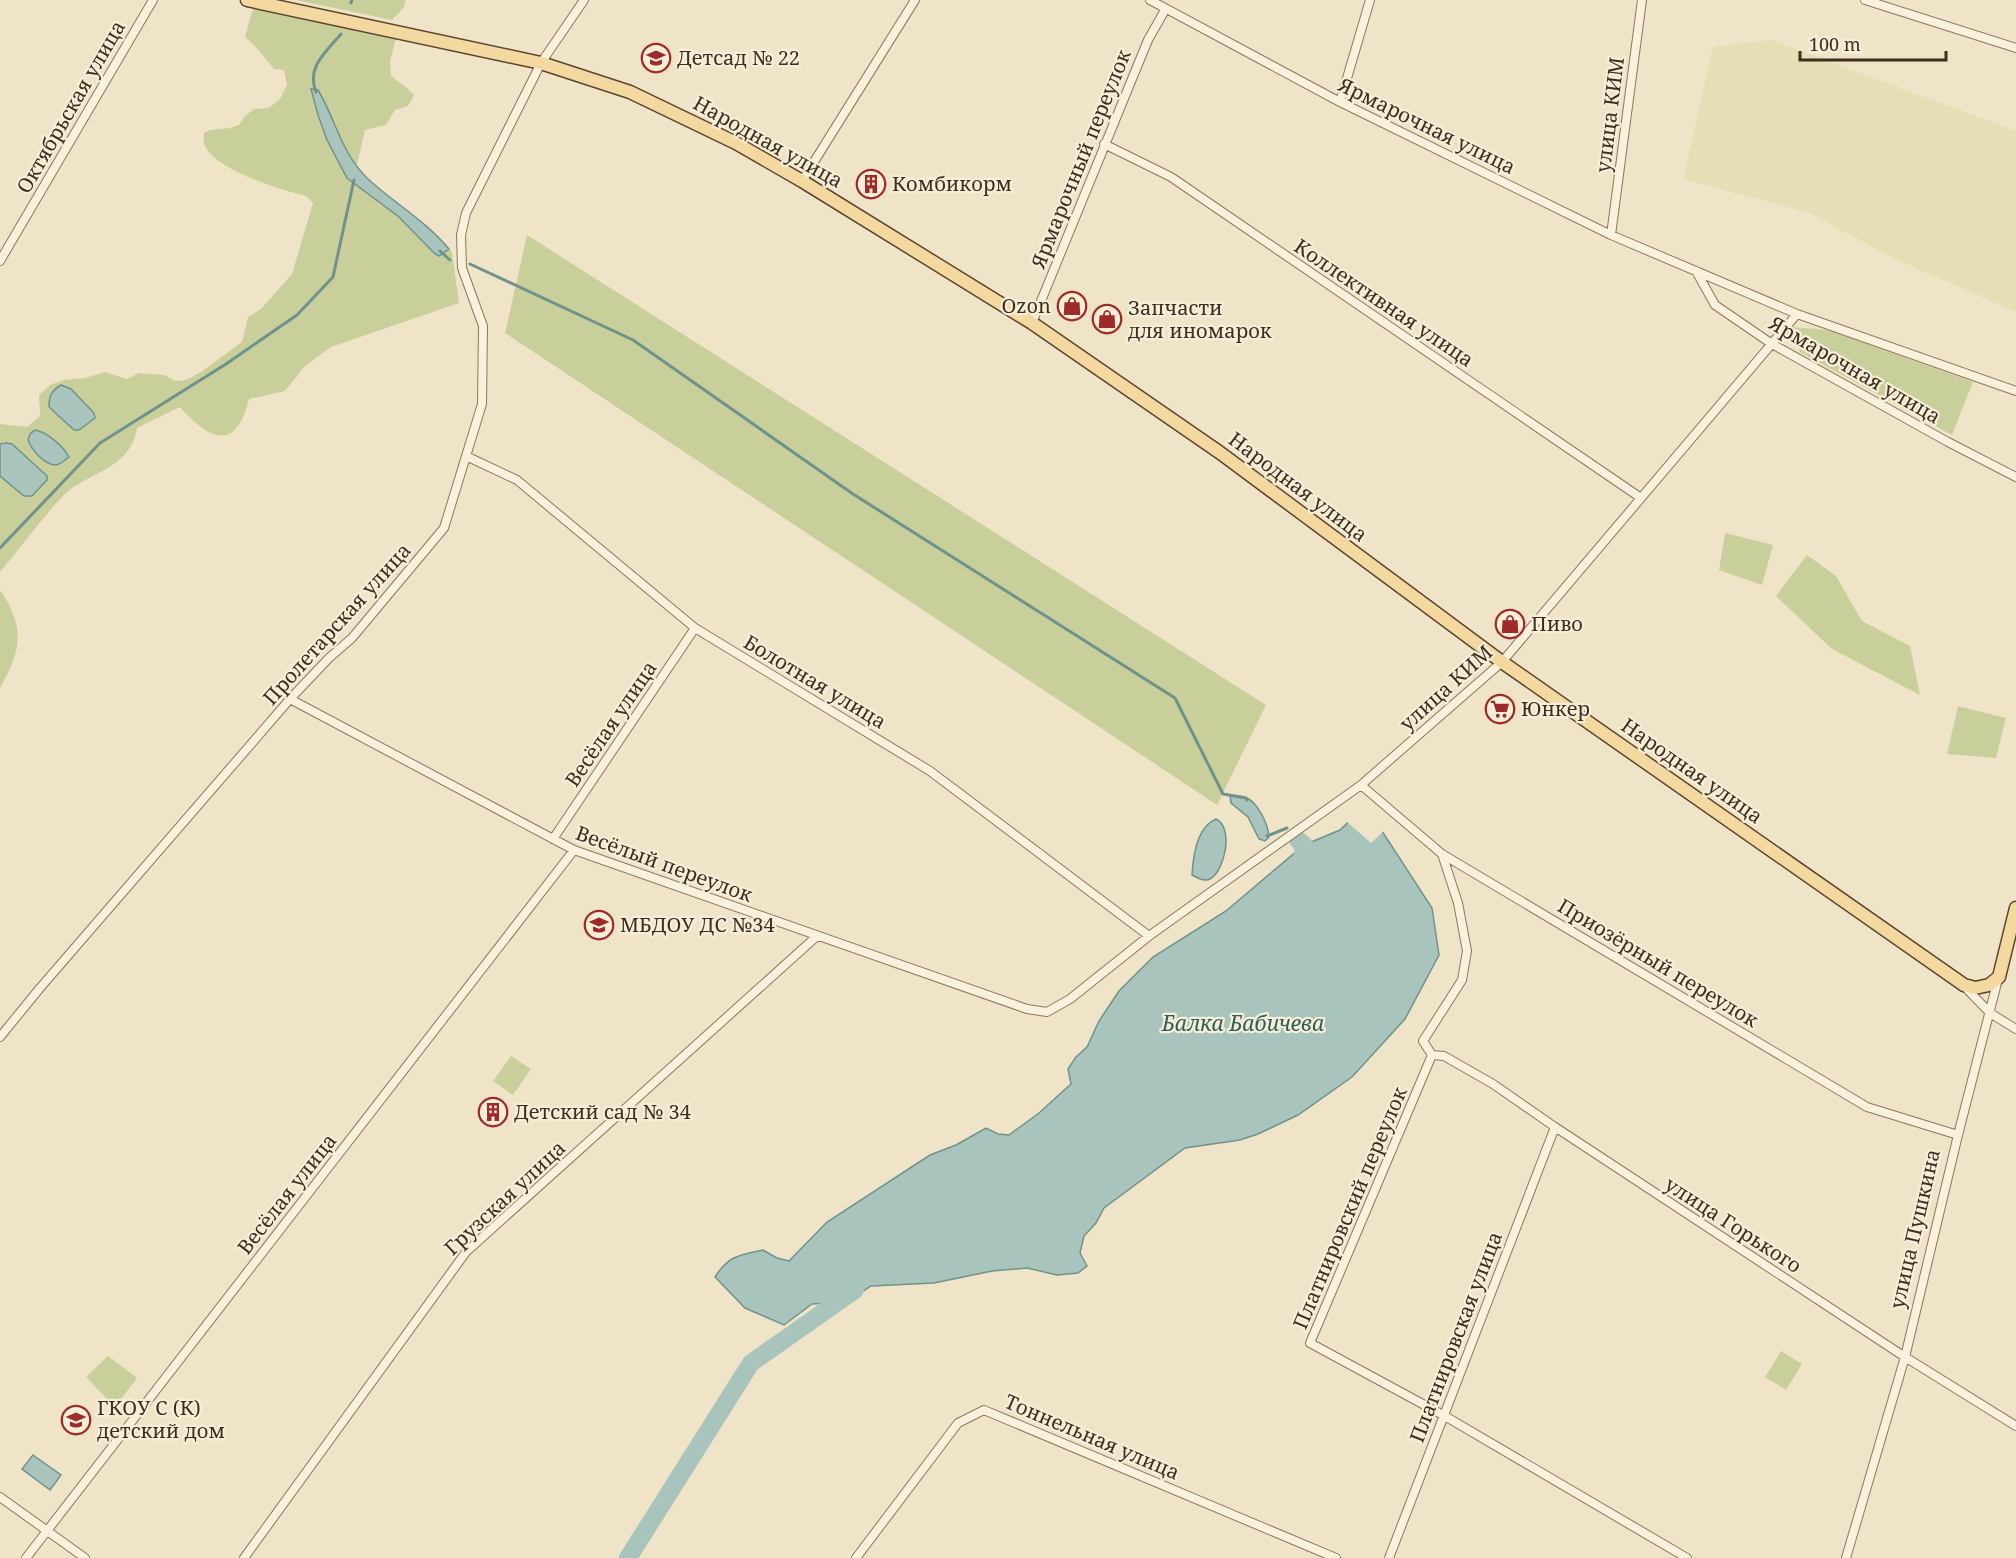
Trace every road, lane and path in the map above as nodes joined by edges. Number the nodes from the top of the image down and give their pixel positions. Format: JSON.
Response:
{"nodes":[{"id":1,"x":153,"y":0,"type":"edge"},
{"id":2,"x":247,"y":0,"type":"edge"},
{"id":3,"x":584,"y":0,"type":"edge"},
{"id":4,"x":915,"y":0,"type":"edge"},
{"id":5,"x":1150,"y":0,"type":"edge"},
{"id":6,"x":1370,"y":0,"type":"edge"},
{"id":7,"x":1642,"y":0,"type":"edge"},
{"id":8,"x":1865,"y":0,"type":"edge"},
{"id":9,"x":1165,"y":10,"type":"junction"},
{"id":10,"x":2016,"y":48,"type":"edge"},
{"id":11,"x":541,"y":63,"type":"junction"},
{"id":12,"x":1340,"y":102,"type":"junction"},
{"id":13,"x":1104,"y":144,"type":"junction"},
{"id":14,"x":802,"y":181,"type":"junction"},
{"id":15,"x":1611,"y":235,"type":"junction"},
{"id":16,"x":0,"y":261,"type":"edge"},
{"id":17,"x":1696,"y":271,"type":"junction"},
{"id":18,"x":1797,"y":314,"type":"junction"},
{"id":19,"x":1032,"y":323,"type":"junction"},
{"id":20,"x":1772,"y":344,"type":"junction"},
{"id":21,"x":2016,"y":391,"type":"edge"},
{"id":22,"x":466,"y":456,"type":"junction"},
{"id":23,"x":2016,"y":477,"type":"edge"},
{"id":24,"x":1641,"y":498,"type":"junction"},
{"id":25,"x":695,"y":628,"type":"junction"},
{"id":26,"x":1502,"y":662,"type":"junction"},
{"id":27,"x":290,"y":699,"type":"junction"},
{"id":28,"x":1361,"y":785,"type":"junction"},
{"id":29,"x":553,"y":839,"type":"junction"},
{"id":30,"x":574,"y":850,"type":"junction"},
{"id":31,"x":1442,"y":854,"type":"junction"},
{"id":32,"x":2016,"y":908,"type":"edge"},
{"id":33,"x":817,"y":936,"type":"junction"},
{"id":34,"x":1149,"y":936,"type":"junction"},
{"id":35,"x":1998,"y":977,"type":"junction"},
{"id":36,"x":1964,"y":985,"type":"junction"},
{"id":37,"x":1047,"y":1012,"type":"joint"},
{"id":38,"x":1990,"y":1013,"type":"junction"},
{"id":39,"x":2016,"y":1029,"type":"edge"},
{"id":40,"x":0,"y":1037,"type":"edge"},
{"id":41,"x":1432,"y":1055,"type":"junction"},
{"id":42,"x":1555,"y":1127,"type":"junction"},
{"id":43,"x":1958,"y":1135,"type":"junction"},
{"id":44,"x":1905,"y":1357,"type":"junction"},
{"id":45,"x":1443,"y":1415,"type":"junction"},
{"id":46,"x":2016,"y":1425,"type":"edge"},
{"id":47,"x":0,"y":1497,"type":"edge"},
{"id":48,"x":46,"y":1531,"type":"junction"},
{"id":49,"x":26,"y":1558,"type":"edge"},
{"id":50,"x":85,"y":1558,"type":"edge"},
{"id":51,"x":244,"y":1558,"type":"edge"},
{"id":52,"x":856,"y":1558,"type":"edge"},
{"id":53,"x":1336,"y":1558,"type":"edge"},
{"id":54,"x":1389,"y":1558,"type":"edge"},
{"id":55,"x":1687,"y":1558,"type":"edge"},
{"id":56,"x":1846,"y":1558,"type":"edge"}],
"edges":[{"from":1,"to":16,"type":"street","name":"Октябрьская улица"},
{"from":2,"to":11,"type":"main road","name":"Народная улица"},
{"from":3,"to":11,"type":"street","name":"Пролетарская улица"},
{"from":4,"to":14,"type":"street"},
{"from":5,"to":9,"type":"street","name":"Ярмарочная улица"},
{"from":6,"to":12,"type":"street"},
{"from":7,"to":15,"type":"street","name":"улица КИМ"},
{"from":8,"to":10,"type":"street"},
{"from":9,"to":12,"type":"street","name":"Ярмарочная улица"},
{"from":9,"to":13,"type":"street","name":"Ярмарочный переулок"},
{"from":11,"to":14,"type":"main road","name":"Народная улица"},
{"from":11,"to":22,"type":"street","name":"Пролетарская улица"},
{"from":12,"to":15,"type":"street","name":"Ярмарочная улица"},
{"from":13,"to":19,"type":"street","name":"Ярмарочный переулок"},
{"from":13,"to":24,"type":"street","name":"Коллективная улица"},
{"from":14,"to":19,"type":"main road","name":"Народная улица"},
{"from":15,"to":17,"type":"street","name":"Ярмарочная улица"},
{"from":17,"to":18,"type":"street","name":"Ярмарочная улица"},
{"from":17,"to":20,"type":"street","name":"Ярмарочная улица"},
{"from":18,"to":20,"type":"street","name":"улица КИМ"},
{"from":18,"to":21,"type":"street","name":"Ярмарочная улица"},
{"from":19,"to":26,"type":"main road","name":"Народная улица"},
{"from":20,"to":23,"type":"street","name":"Ярмарочная улица"},
{"from":20,"to":24,"type":"street","name":"улица КИМ"},
{"from":22,"to":25,"type":"street","name":"Болотная улица"},
{"from":22,"to":27,"type":"street","name":"Пролетарская улица"},
{"from":24,"to":26,"type":"street","name":"улица КИМ"},
{"from":25,"to":29,"type":"street","name":"Весёлая улица"},
{"from":25,"to":34,"type":"street","name":"Болотная улица"},
{"from":26,"to":28,"type":"street","name":"улица КИМ"},
{"from":26,"to":36,"type":"main road","name":"Народная улица"},
{"from":27,"to":29,"type":"street","name":"Весёлый переулок"},
{"from":27,"to":40,"type":"street","name":"Пролетарская улица"},
{"from":28,"to":31,"type":"street","name":"Приозёрный переулок"},
{"from":28,"to":34,"type":"street","name":"улица КИМ"},
{"from":29,"to":30,"type":"street","name":"Весёлый переулок"},
{"from":30,"to":33,"type":"street","name":"Весёлый переулок"},
{"from":30,"to":48,"type":"street","name":"Весёлая улица"},
{"from":31,"to":41,"type":"street","name":"Платнировский переулок"},
{"from":31,"to":43,"type":"street","name":"Приозёрный переулок"},
{"from":32,"to":35,"type":"main road","name":"улица Пушкина"},
{"from":33,"to":37,"type":"street","name":"Весёлый переулок"},
{"from":33,"to":51,"type":"street","name":"Грузская улица"},
{"from":34,"to":37,"type":"street","name":"улица КИМ"},
{"from":35,"to":36,"type":"main road"},
{"from":35,"to":38,"type":"street","name":"улица Пушкина"},
{"from":36,"to":38,"type":"street"},
{"from":38,"to":39,"type":"street"},
{"from":38,"to":43,"type":"street","name":"улица Пушкина"},
{"from":41,"to":42,"type":"street","name":"улица Горького"},
{"from":41,"to":45,"type":"street","name":"Платнировский переулок"},
{"from":42,"to":44,"type":"street","name":"улица Горького"},
{"from":42,"to":45,"type":"street","name":"Платнировская улица"},
{"from":43,"to":44,"type":"street","name":"улица Пушкина"},
{"from":44,"to":46,"type":"street","name":"улица Горького"},
{"from":44,"to":56,"type":"street","name":"улица Пушкина"},
{"from":45,"to":54,"type":"street","name":"Платнировская улица"},
{"from":45,"to":55,"type":"street","name":"Платнировский переулок"},
{"from":47,"to":48,"type":"street"},
{"from":48,"to":49,"type":"street","name":"Весёлая улица"},
{"from":48,"to":50,"type":"street"},
{"from":52,"to":53,"type":"street","name":"Тоннельная улица"}]}
